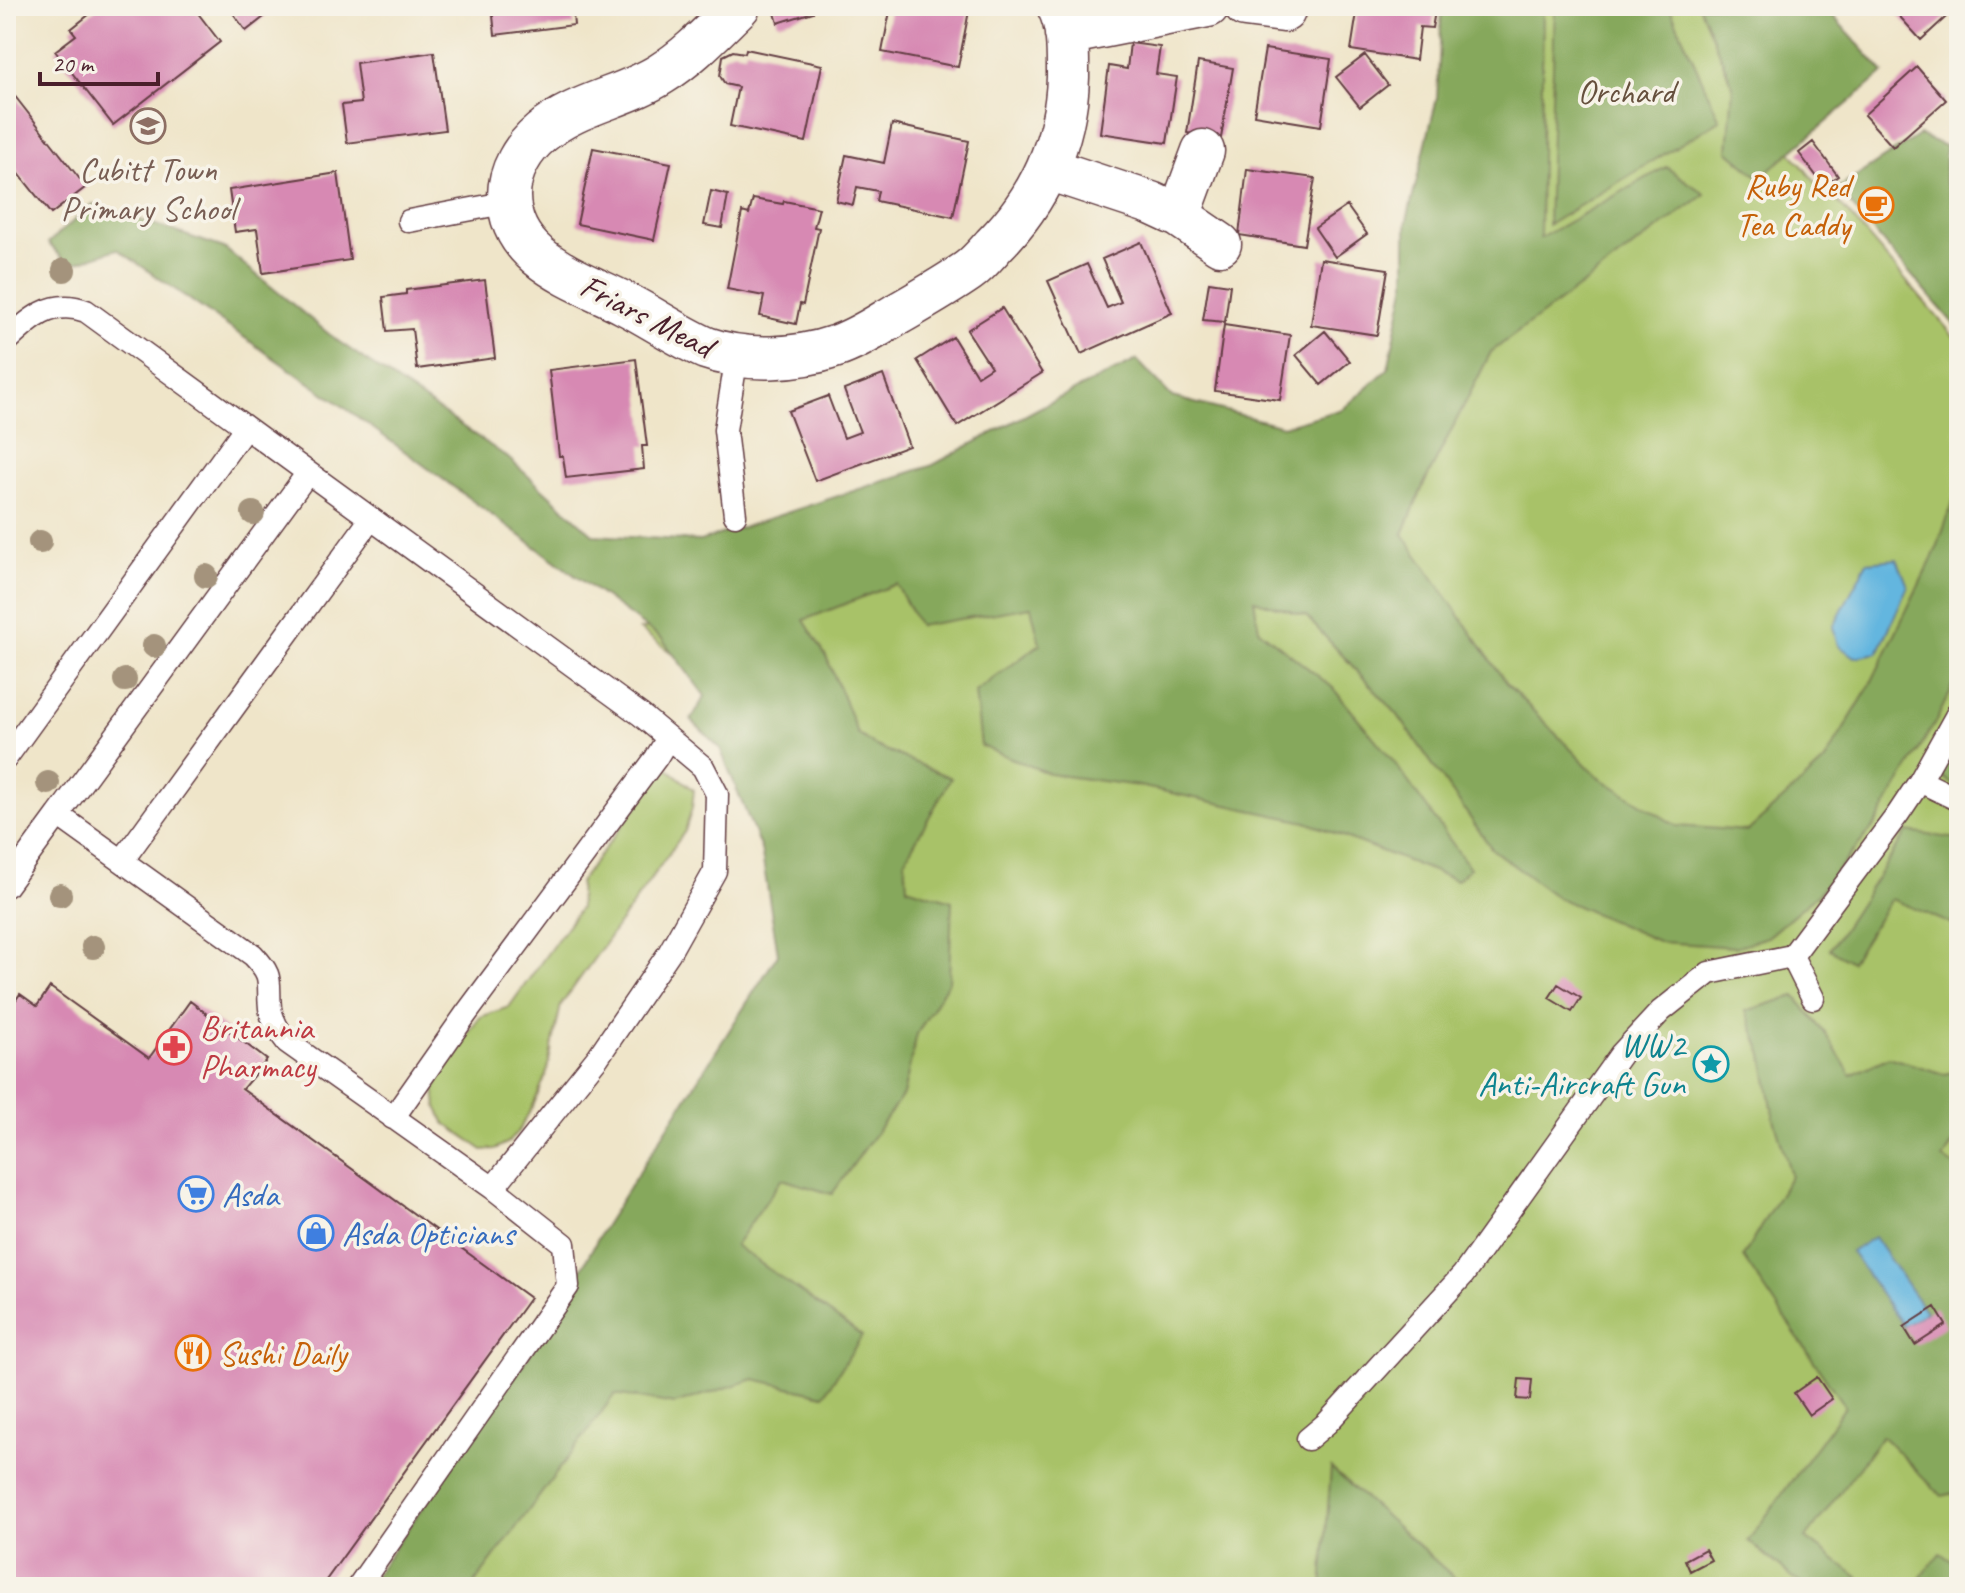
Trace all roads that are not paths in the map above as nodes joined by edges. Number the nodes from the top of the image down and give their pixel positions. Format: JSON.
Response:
{"nodes":[{"id":1,"x":739,"y":6,"type":"edge"},
{"id":2,"x":1208,"y":6,"type":"edge"},
{"id":3,"x":1062,"y":20,"type":"edge"},
{"id":4,"x":1203,"y":151,"type":"dead end"},
{"id":5,"x":1048,"y":169,"type":"junction"},
{"id":6,"x":509,"y":202,"type":"junction"},
{"id":7,"x":1179,"y":216,"type":"junction"},
{"id":8,"x":409,"y":221,"type":"dead end"},
{"id":9,"x":1220,"y":244,"type":"dead end"},
{"id":10,"x":6,"y":342,"type":"edge"},
{"id":11,"x":737,"y":355,"type":"junction"},
{"id":12,"x":245,"y":428,"type":"junction"},
{"id":13,"x":307,"y":474,"type":"junction"},
{"id":14,"x":735,"y":515,"type":"dead end"},
{"id":15,"x":370,"y":520,"type":"junction"},
{"id":16,"x":1959,"y":711,"type":"edge"},
{"id":17,"x":668,"y":738,"type":"junction"},
{"id":18,"x":6,"y":758,"type":"edge"},
{"id":19,"x":1920,"y":781,"type":"junction"},
{"id":20,"x":1959,"y":800,"type":"edge"},
{"id":21,"x":58,"y":815,"type":"junction"},
{"id":22,"x":122,"y":861,"type":"junction"},
{"id":23,"x":6,"y":886,"type":"edge"},
{"id":24,"x":1792,"y":956,"type":"junction"},
{"id":25,"x":1813,"y":998,"type":"dead end"},
{"id":26,"x":393,"y":1118,"type":"junction"},
{"id":27,"x":493,"y":1188,"type":"junction"},
{"id":28,"x":1308,"y":1439,"type":"dead end"},
{"id":29,"x":358,"y":1587,"type":"edge"}],
"edges":[{"from":1,"to":6,"type":"street","name":"Friars Mead"},
{"from":2,"to":3,"type":"street"},
{"from":3,"to":5,"type":"street","name":"Friars Mead"},
{"from":4,"to":7,"type":"street"},
{"from":5,"to":7,"type":"street"},
{"from":5,"to":11,"type":"street","name":"Friars Mead"},
{"from":6,"to":8,"type":"lane"},
{"from":6,"to":11,"type":"street","name":"Friars Mead"},
{"from":7,"to":9,"type":"street"},
{"from":10,"to":12,"type":"lane"},
{"from":11,"to":14,"type":"lane"},
{"from":12,"to":13,"type":"lane"},
{"from":12,"to":18,"type":"lane"},
{"from":13,"to":15,"type":"lane"},
{"from":13,"to":21,"type":"lane"},
{"from":15,"to":17,"type":"lane"},
{"from":15,"to":22,"type":"lane"},
{"from":16,"to":19,"type":"lane"},
{"from":17,"to":26,"type":"lane"},
{"from":17,"to":27,"type":"lane"},
{"from":19,"to":20,"type":"lane"},
{"from":19,"to":24,"type":"lane"},
{"from":21,"to":22,"type":"lane"},
{"from":21,"to":23,"type":"lane"},
{"from":22,"to":26,"type":"lane"},
{"from":24,"to":25,"type":"lane"},
{"from":24,"to":28,"type":"lane"},
{"from":26,"to":27,"type":"lane"},
{"from":27,"to":29,"type":"lane"}]}
